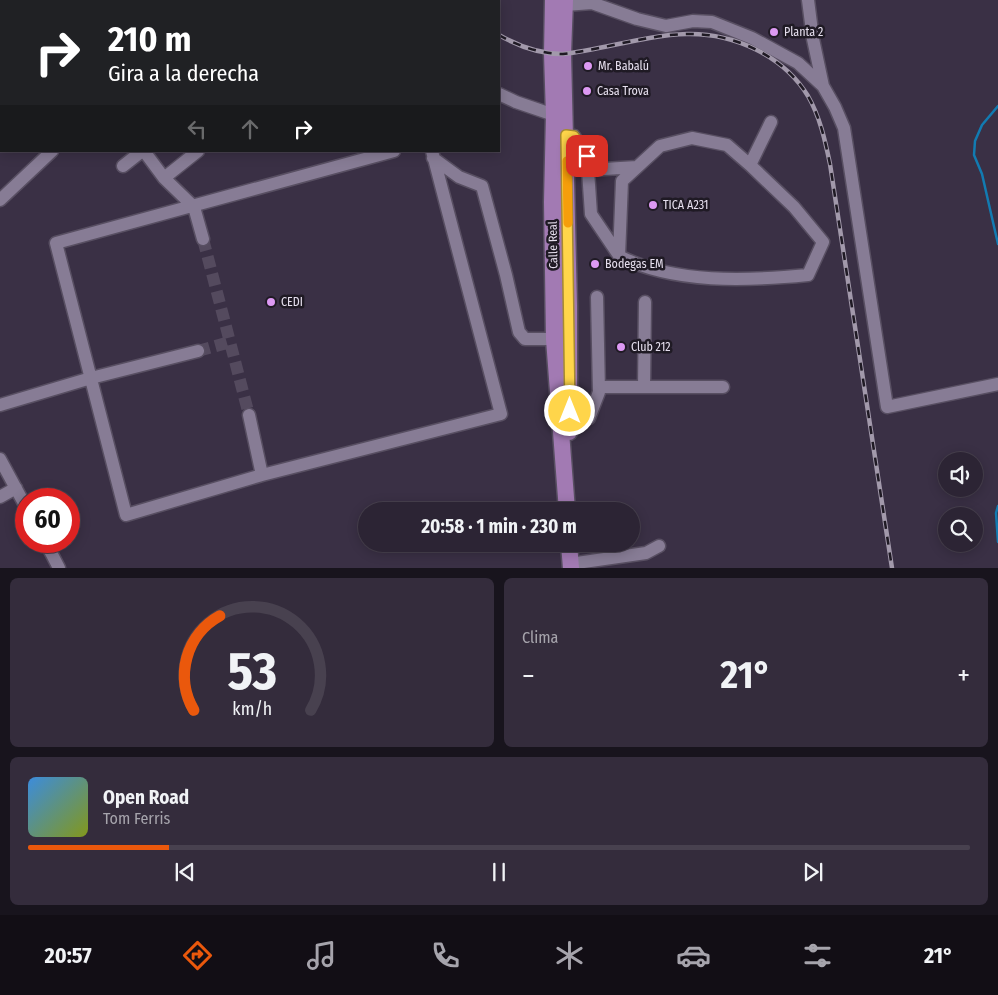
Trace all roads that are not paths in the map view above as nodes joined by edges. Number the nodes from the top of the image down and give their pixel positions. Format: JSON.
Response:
{"nodes":[{"id":1,"x":808,"y":0,"type":"edge"},
{"id":2,"x":561,"y":2,"type":"edge"},
{"id":3,"x":593,"y":2,"type":"edge"},
{"id":4,"x":823,"y":86,"type":"junction"},
{"id":5,"x":500,"y":94,"type":"edge"},
{"id":6,"x":554,"y":115,"type":"junction"},
{"id":7,"x":771,"y":122,"type":"dead end"},
{"id":8,"x":566,"y":135,"type":"junction"},
{"id":9,"x":51,"y":152,"type":"edge"},
{"id":10,"x":142,"y":152,"type":"edge"},
{"id":11,"x":144,"y":152,"type":"edge"},
{"id":12,"x":197,"y":152,"type":"edge"},
{"id":13,"x":390,"y":152,"type":"edge"},
{"id":14,"x":432,"y":154,"type":"edge"},
{"id":15,"x":750,"y":165,"type":"junction"},
{"id":16,"x":124,"y":166,"type":"dead end"},
{"id":17,"x":637,"y":167,"type":"junction"},
{"id":18,"x":588,"y":170,"type":"junction"},
{"id":19,"x":164,"y":178,"type":"junction"},
{"id":20,"x":0,"y":200,"type":"edge"},
{"id":21,"x":194,"y":207,"type":"junction"},
{"id":22,"x":203,"y":239,"type":"tunnel mouth"},
{"id":23,"x":618,"y":254,"type":"junction"},
{"id":24,"x":597,"y":297,"type":"dead end"},
{"id":25,"x":644,"y":302,"type":"dead end"},
{"id":26,"x":569,"y":306,"type":"junction"},
{"id":27,"x":554,"y":340,"type":"junction"},
{"id":28,"x":198,"y":351,"type":"tunnel mouth"},
{"id":29,"x":91,"y":378,"type":"junction"},
{"id":30,"x":570,"y":378,"type":"junction"},
{"id":31,"x":998,"y":384,"type":"edge"},
{"id":32,"x":599,"y":386,"type":"junction"},
{"id":33,"x":644,"y":386,"type":"junction"},
{"id":34,"x":723,"y":387,"type":"dead end"},
{"id":35,"x":0,"y":405,"type":"edge"},
{"id":36,"x":249,"y":415,"type":"tunnel mouth"},
{"id":37,"x":570,"y":422,"type":"junction"},
{"id":38,"x":1,"y":462,"type":"edge"},
{"id":39,"x":262,"y":475,"type":"junction"},
{"id":40,"x":16,"y":488,"type":"edge"},
{"id":41,"x":15,"y":489,"type":"edge"},
{"id":42,"x":566,"y":489,"type":"junction"},
{"id":43,"x":0,"y":497,"type":"edge"},
{"id":44,"x":567,"y":502,"type":"edge"},
{"id":45,"x":659,"y":546,"type":"dead end"},
{"id":46,"x":570,"y":552,"type":"edge"},
{"id":47,"x":51,"y":553,"type":"edge"},
{"id":48,"x":571,"y":566,"type":"edge"},
{"id":49,"x":59,"y":568,"type":"edge"}],
"edges":[{"from":1,"to":4,"type":"street"},
{"from":2,"to":3,"type":"street"},
{"from":2,"to":6,"type":"main road","name":"Calle Real"},
{"from":2,"to":8,"type":"main road","name":"Calle Real"},
{"from":3,"to":4,"type":"street"},
{"from":4,"to":31,"type":"street"},
{"from":5,"to":6,"type":"street"},
{"from":6,"to":27,"type":"main road","name":"Calle Real"},
{"from":7,"to":15,"type":"street"},
{"from":8,"to":18,"type":"street"},
{"from":8,"to":26,"type":"main road","name":"Calle Real"},
{"from":9,"to":20,"type":"street"},
{"from":10,"to":16,"type":"street"},
{"from":11,"to":19,"type":"street"},
{"from":12,"to":19,"type":"street"},
{"from":13,"to":21,"type":"street"},
{"from":14,"to":27,"type":"street"},
{"from":14,"to":39,"type":"street"},
{"from":15,"to":17,"type":"street"},
{"from":15,"to":23,"type":"street"},
{"from":17,"to":18,"type":"street"},
{"from":17,"to":23,"type":"street"},
{"from":18,"to":23,"type":"street"},
{"from":19,"to":21,"type":"street"},
{"from":21,"to":22,"type":"street"},
{"from":21,"to":29,"type":"street"},
{"from":24,"to":32,"type":"street"},
{"from":25,"to":33,"type":"street"},
{"from":26,"to":27,"type":"main road"},
{"from":26,"to":30,"type":"main road","name":"Calle Real"},
{"from":27,"to":30,"type":"main road"},
{"from":27,"to":42,"type":"main road","name":"Calle Real"},
{"from":28,"to":29,"type":"street"},
{"from":29,"to":35,"type":"street"},
{"from":29,"to":39,"type":"street"},
{"from":30,"to":37,"type":"main road","name":"Calle Real"},
{"from":32,"to":33,"type":"street"},
{"from":32,"to":37,"type":"street"},
{"from":33,"to":34,"type":"street"},
{"from":36,"to":39,"type":"street"},
{"from":37,"to":42,"type":"main road","name":"Calle Real"},
{"from":38,"to":40,"type":"street"},
{"from":41,"to":43,"type":"street"},
{"from":42,"to":44,"type":"main road","name":"Calle Real"},
{"from":45,"to":48,"type":"street"},
{"from":46,"to":48,"type":"main road"},
{"from":47,"to":49,"type":"street"}]}
